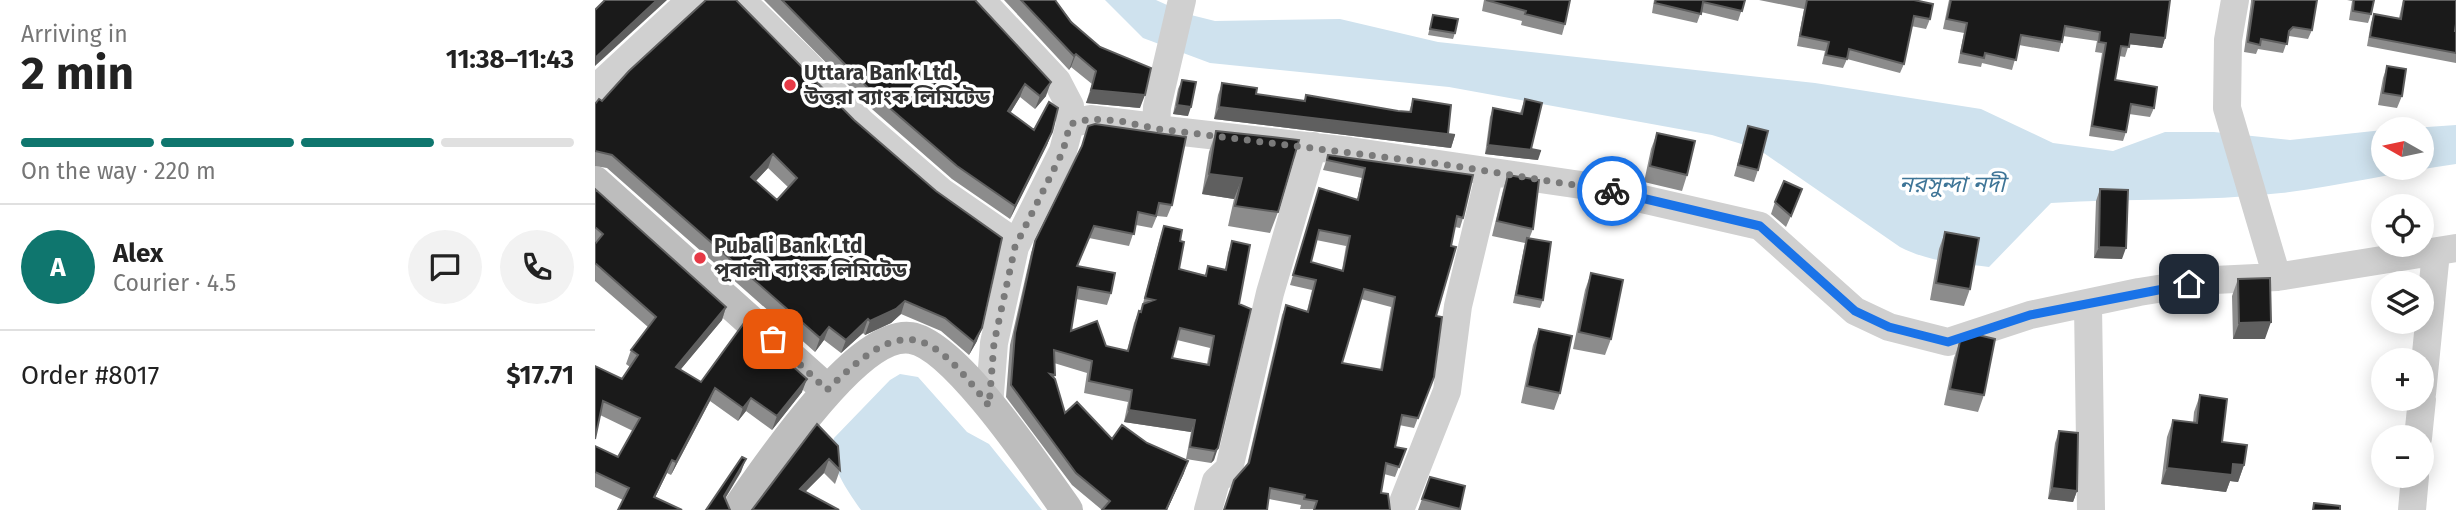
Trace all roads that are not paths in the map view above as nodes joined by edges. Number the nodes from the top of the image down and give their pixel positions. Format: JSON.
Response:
{"nodes":[{"id":1,"x":691,"y":0,"type":"edge"},
{"id":2,"x":741,"y":0,"type":"edge"},
{"id":3,"x":981,"y":0,"type":"edge"},
{"id":4,"x":1182,"y":0,"type":"edge"},
{"id":5,"x":2235,"y":0,"type":"edge"},
{"id":6,"x":595,"y":89,"type":"edge"},
{"id":7,"x":1070,"y":124,"type":"junction"},
{"id":8,"x":1155,"y":127,"type":"junction"},
{"id":9,"x":1313,"y":146,"type":"junction"},
{"id":10,"x":1490,"y":172,"type":"junction"},
{"id":11,"x":595,"y":182,"type":"edge"},
{"id":12,"x":1015,"y":247,"type":"junction"},
{"id":13,"x":2446,"y":250,"type":"edge"},
{"id":14,"x":2277,"y":277,"type":"junction"},
{"id":15,"x":2088,"y":305,"type":"junction"},
{"id":16,"x":2430,"y":348,"type":"edge"},
{"id":17,"x":827,"y":390,"type":"junction"},
{"id":18,"x":989,"y":406,"type":"junction"},
{"id":19,"x":2414,"y":488,"type":"edge"},
{"id":20,"x":737,"y":510,"type":"edge"},
{"id":21,"x":1067,"y":510,"type":"edge"},
{"id":22,"x":1208,"y":510,"type":"edge"},
{"id":23,"x":1400,"y":510,"type":"edge"},
{"id":24,"x":2091,"y":510,"type":"edge"},
{"id":25,"x":2412,"y":510,"type":"edge"}],
"edges":[{"from":1,"to":6,"type":"street"},
{"from":2,"to":12,"type":"street"},
{"from":3,"to":7,"type":"street"},
{"from":4,"to":8,"type":"street"},
{"from":5,"to":14,"type":"street"},
{"from":7,"to":8,"type":"street"},
{"from":7,"to":12,"type":"street"},
{"from":8,"to":9,"type":"street"},
{"from":9,"to":10,"type":"street"},
{"from":9,"to":22,"type":"street"},
{"from":10,"to":15,"type":"street"},
{"from":10,"to":23,"type":"street"},
{"from":11,"to":17,"type":"main road"},
{"from":12,"to":18,"type":"street"},
{"from":13,"to":14,"type":"street"},
{"from":13,"to":16,"type":"street"},
{"from":14,"to":15,"type":"street"},
{"from":15,"to":24,"type":"street"},
{"from":17,"to":18,"type":"main road"},
{"from":17,"to":20,"type":"main road"},
{"from":18,"to":21,"type":"main road"},
{"from":19,"to":25,"type":"street"}]}
